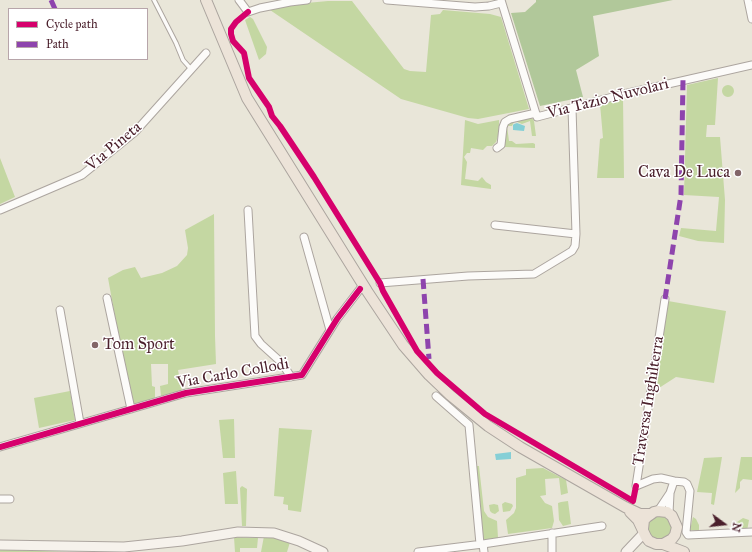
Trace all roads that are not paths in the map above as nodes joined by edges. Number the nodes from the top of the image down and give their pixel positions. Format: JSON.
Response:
{"nodes":[{"id":1,"x":154,"y":0,"type":"edge"},
{"id":2,"x":206,"y":0,"type":"edge"},
{"id":3,"x":239,"y":0,"type":"edge"},
{"id":4,"x":307,"y":0,"type":"edge"},
{"id":5,"x":387,"y":0,"type":"edge"},
{"id":6,"x":748,"y":0,"type":"edge"},
{"id":7,"x":501,"y":2,"type":"edge"},
{"id":8,"x":752,"y":19,"type":"edge"},
{"id":9,"x":206,"y":53,"type":"dead end"},
{"id":10,"x":752,"y":65,"type":"edge"},
{"id":11,"x":191,"y":69,"type":"junction"},
{"id":12,"x":572,"y":108,"type":"junction"},
{"id":13,"x":536,"y":113,"type":"junction"},
{"id":14,"x":497,"y":148,"type":"dead end"},
{"id":15,"x":0,"y":210,"type":"edge"},
{"id":16,"x":248,"y":210,"type":"dead end"},
{"id":17,"x":495,"y":225,"type":"dead end"},
{"id":18,"x":576,"y":234,"type":"junction"},
{"id":19,"x":304,"y":237,"type":"dead end"},
{"id":20,"x":380,"y":283,"type":"dead end"},
{"id":21,"x":360,"y":289,"type":"dead end"},
{"id":22,"x":107,"y":298,"type":"dead end"},
{"id":23,"x":665,"y":299,"type":"dead end"},
{"id":24,"x":60,"y":310,"type":"dead end"},
{"id":25,"x":330,"y":330,"type":"junction"},
{"id":26,"x":291,"y":377,"type":"junction"},
{"id":27,"x":436,"y":396,"type":"dead end"},
{"id":28,"x":131,"y":409,"type":"junction"},
{"id":29,"x":80,"y":423,"type":"junction"},
{"id":30,"x":0,"y":447,"type":"edge"},
{"id":31,"x":674,"y":481,"type":"junction"},
{"id":32,"x":670,"y":493,"type":"junction"},
{"id":33,"x":10,"y":499,"type":"dead end"},
{"id":34,"x":0,"y":500,"type":"edge"},
{"id":35,"x":625,"y":508,"type":"junction"},
{"id":36,"x":654,"y":512,"type":"junction"},
{"id":37,"x":669,"y":514,"type":"junction"},
{"id":38,"x":602,"y":526,"type":"dead end"},
{"id":39,"x":643,"y":531,"type":"junction"},
{"id":40,"x":752,"y":532,"type":"edge"},
{"id":41,"x":552,"y":533,"type":"junction"},
{"id":42,"x":675,"y":535,"type":"junction"},
{"id":43,"x":652,"y":543,"type":"junction"},
{"id":44,"x":482,"y":544,"type":"junction"},
{"id":45,"x":663,"y":544,"type":"junction"},
{"id":46,"x":0,"y":545,"type":"edge"},
{"id":47,"x":125,"y":550,"type":"edge"},
{"id":48,"x":628,"y":551,"type":"edge"},
{"id":49,"x":323,"y":552,"type":"edge"},
{"id":50,"x":418,"y":552,"type":"edge"},
{"id":51,"x":484,"y":552,"type":"edge"},
{"id":52,"x":552,"y":552,"type":"edge"},
{"id":53,"x":684,"y":552,"type":"edge"}],
"edges":[{"from":1,"to":11,"type":"lane"},
{"from":2,"to":35,"type":"main road"},
{"from":3,"to":4,"type":"street"},
{"from":5,"to":7,"type":"street"},
{"from":6,"to":8,"type":"street"},
{"from":7,"to":13,"type":"street","name":"Via Tazio Nuvolari"},
{"from":9,"to":11,"type":"street","name":"Via Pineta"},
{"from":10,"to":12,"type":"street","name":"Via Tazio Nuvolari"},
{"from":11,"to":15,"type":"street","name":"Via Pineta"},
{"from":12,"to":13,"type":"street","name":"Via Tazio Nuvolari"},
{"from":12,"to":18,"type":"street"},
{"from":13,"to":14,"type":"street"},
{"from":16,"to":26,"type":"street"},
{"from":17,"to":18,"type":"street"},
{"from":18,"to":20,"type":"street"},
{"from":19,"to":25,"type":"street"},
{"from":21,"to":25,"type":"street","name":"Via Carlo Collodi"},
{"from":22,"to":28,"type":"street"},
{"from":23,"to":31,"type":"street","name":"Traversa Inghilterra"},
{"from":24,"to":29,"type":"street"},
{"from":25,"to":26,"type":"street","name":"Via Carlo Collodi"},
{"from":26,"to":28,"type":"street","name":"Via Carlo Collodi"},
{"from":27,"to":44,"type":"street"},
{"from":28,"to":29,"type":"street","name":"Via Carlo Collodi"},
{"from":29,"to":30,"type":"street","name":"Via Carlo Collodi"},
{"from":31,"to":32,"type":"street"},
{"from":31,"to":40,"type":"street"},
{"from":32,"to":36,"type":"street"},
{"from":32,"to":37,"type":"street"},
{"from":33,"to":34,"type":"street"},
{"from":35,"to":36,"type":"main road"},
{"from":35,"to":39,"type":"main road"},
{"from":36,"to":37,"type":"main road"},
{"from":36,"to":39,"type":"main road"},
{"from":37,"to":42,"type":"main road"},
{"from":38,"to":41,"type":"street"},
{"from":39,"to":43,"type":"main road"},
{"from":39,"to":48,"type":"street"},
{"from":41,"to":44,"type":"street"},
{"from":41,"to":52,"type":"street"},
{"from":42,"to":45,"type":"main road"},
{"from":42,"to":53,"type":"main road"},
{"from":43,"to":45,"type":"main road"},
{"from":43,"to":48,"type":"street"},
{"from":44,"to":50,"type":"street"},
{"from":44,"to":51,"type":"street"},
{"from":45,"to":53,"type":"main road"},
{"from":46,"to":47,"type":"street"},
{"from":47,"to":49,"type":"street"}]}
